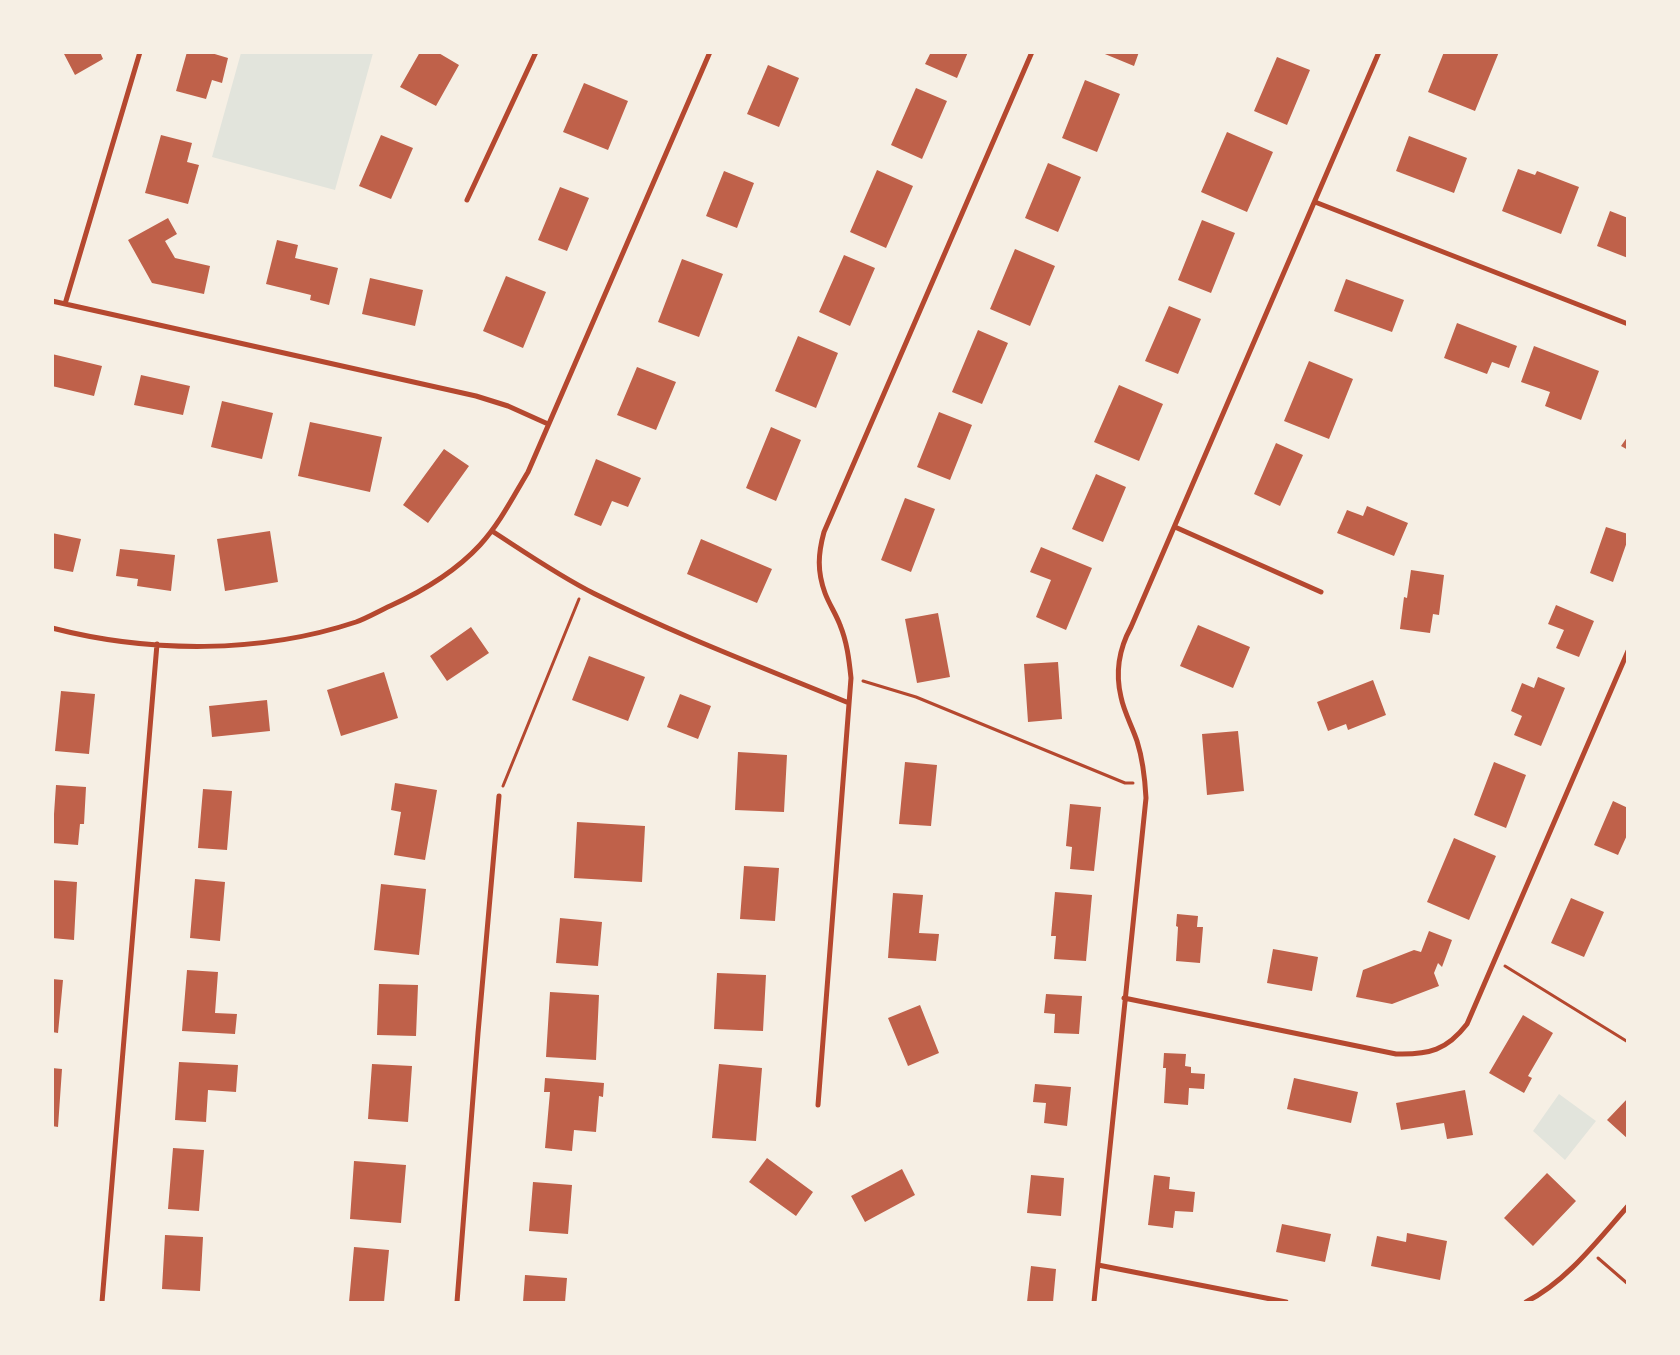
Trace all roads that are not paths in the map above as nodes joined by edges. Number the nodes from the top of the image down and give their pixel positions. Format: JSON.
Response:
{"nodes":[{"id":1,"x":140,"y":52,"type":"edge"},
{"id":2,"x":536,"y":52,"type":"edge"},
{"id":3,"x":710,"y":52,"type":"edge"},
{"id":4,"x":1032,"y":52,"type":"edge"},
{"id":5,"x":1379,"y":52,"type":"edge"},
{"id":6,"x":467,"y":200,"type":"dead end"},
{"id":7,"x":1315,"y":202,"type":"junction"},
{"id":8,"x":52,"y":301,"type":"edge"},
{"id":9,"x":65,"y":304,"type":"junction"},
{"id":10,"x":1628,"y":324,"type":"edge"},
{"id":11,"x":548,"y":424,"type":"junction"},
{"id":12,"x":1175,"y":527,"type":"junction"},
{"id":13,"x":492,"y":531,"type":"junction"},
{"id":14,"x":1321,"y":592,"type":"dead end"},
{"id":15,"x":52,"y":628,"type":"edge"},
{"id":16,"x":157,"y":644,"type":"junction"},
{"id":17,"x":1628,"y":651,"type":"edge"},
{"id":18,"x":849,"y":703,"type":"junction"},
{"id":19,"x":499,"y":796,"type":"road end"},
{"id":20,"x":1124,"y":998,"type":"junction"},
{"id":21,"x":818,"y":1105,"type":"dead end"},
{"id":22,"x":1628,"y":1206,"type":"edge"},
{"id":23,"x":1098,"y":1265,"type":"junction"},
{"id":24,"x":102,"y":1302,"type":"edge"},
{"id":25,"x":457,"y":1302,"type":"edge"},
{"id":26,"x":1094,"y":1302,"type":"edge"},
{"id":27,"x":1286,"y":1302,"type":"edge"},
{"id":28,"x":1526,"y":1302,"type":"edge"}],
"edges":[{"from":1,"to":9,"type":"street"},
{"from":2,"to":6,"type":"street"},
{"from":3,"to":11,"type":"street"},
{"from":4,"to":18,"type":"street"},
{"from":5,"to":7,"type":"street"},
{"from":7,"to":10,"type":"street"},
{"from":7,"to":12,"type":"street"},
{"from":8,"to":9,"type":"street"},
{"from":9,"to":11,"type":"street"},
{"from":11,"to":13,"type":"street"},
{"from":12,"to":14,"type":"street"},
{"from":12,"to":20,"type":"street"},
{"from":13,"to":16,"type":"street"},
{"from":13,"to":18,"type":"street"},
{"from":15,"to":16,"type":"street"},
{"from":16,"to":24,"type":"street"},
{"from":17,"to":20,"type":"street"},
{"from":18,"to":21,"type":"street"},
{"from":19,"to":25,"type":"street"},
{"from":20,"to":23,"type":"street"},
{"from":22,"to":28,"type":"street"},
{"from":23,"to":26,"type":"street"},
{"from":23,"to":27,"type":"street"}]}
